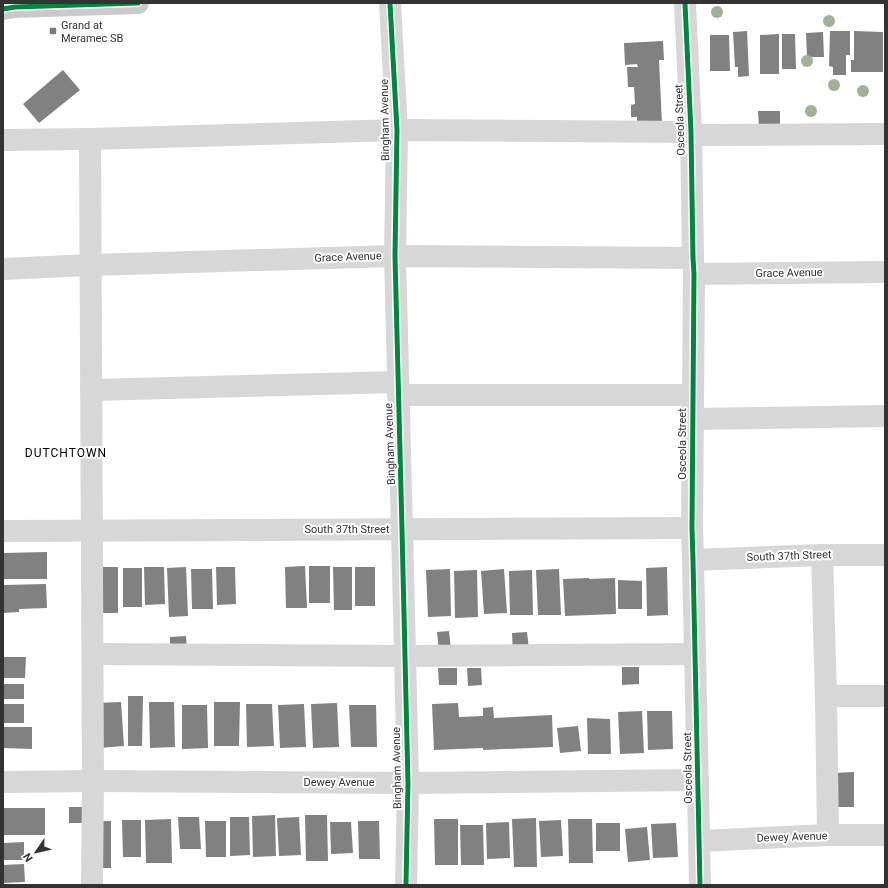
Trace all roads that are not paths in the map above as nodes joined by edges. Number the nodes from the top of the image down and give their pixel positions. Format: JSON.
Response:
{"nodes":[{"id":1,"x":138,"y":3,"type":"edge"},
{"id":2,"x":390,"y":3,"type":"edge"},
{"id":3,"x":685,"y":3,"type":"edge"},
{"id":4,"x":84,"y":4,"type":"edge"},
{"id":5,"x":35,"y":5,"type":"edge"},
{"id":6,"x":3,"y":9,"type":"edge"},
{"id":7,"x":397,"y":130,"type":"junction"},
{"id":8,"x":691,"y":132,"type":"junction"},
{"id":9,"x":885,"y":134,"type":"edge"},
{"id":10,"x":90,"y":139,"type":"junction"},
{"id":11,"x":3,"y":140,"type":"edge"},
{"id":12,"x":394,"y":256,"type":"junction"},
{"id":13,"x":91,"y":265,"type":"junction"},
{"id":14,"x":693,"y":266,"type":"junction"},
{"id":15,"x":3,"y":269,"type":"edge"},
{"id":16,"x":885,"y":272,"type":"edge"},
{"id":17,"x":398,"y":389,"type":"junction"},
{"id":18,"x":91,"y":390,"type":"junction"},
{"id":19,"x":692,"y":395,"type":"junction"},
{"id":20,"x":885,"y":416,"type":"edge"},
{"id":21,"x":692,"y":419,"type":"junction"},
{"id":22,"x":692,"y":528,"type":"junction"},
{"id":23,"x":402,"y":529,"type":"junction"},
{"id":24,"x":92,"y":530,"type":"junction"},
{"id":25,"x":3,"y":531,"type":"edge"},
{"id":26,"x":885,"y":554,"type":"edge"},
{"id":27,"x":822,"y":555,"type":"junction"},
{"id":28,"x":693,"y":560,"type":"junction"},
{"id":29,"x":93,"y":654,"type":"junction"},
{"id":30,"x":695,"y":654,"type":"junction"},
{"id":31,"x":405,"y":656,"type":"junction"},
{"id":32,"x":826,"y":696,"type":"junction"},
{"id":33,"x":885,"y":696,"type":"edge"},
{"id":34,"x":698,"y":780,"type":"junction"},
{"id":35,"x":93,"y":781,"type":"junction"},
{"id":36,"x":3,"y":782,"type":"edge"},
{"id":37,"x":408,"y":783,"type":"junction"},
{"id":38,"x":885,"y":835,"type":"edge"},
{"id":39,"x":828,"y":836,"type":"junction"},
{"id":40,"x":700,"y":841,"type":"junction"},
{"id":41,"x":92,"y":885,"type":"edge"},
{"id":42,"x":406,"y":885,"type":"edge"},
{"id":43,"x":700,"y":885,"type":"edge"}],
"edges":[{"from":1,"to":4,"type":"main road"},
{"from":2,"to":7,"type":"street","name":"Bingham Avenue"},
{"from":3,"to":8,"type":"street","name":"Osceola Street"},
{"from":4,"to":5,"type":"main road"},
{"from":5,"to":6,"type":"main road"},
{"from":7,"to":8,"type":"street"},
{"from":7,"to":10,"type":"street"},
{"from":7,"to":12,"type":"street","name":"Bingham Avenue"},
{"from":8,"to":9,"type":"street"},
{"from":8,"to":14,"type":"street","name":"Osceola Street"},
{"from":10,"to":11,"type":"street"},
{"from":10,"to":13,"type":"street"},
{"from":12,"to":13,"type":"street","name":"Grace Avenue"},
{"from":12,"to":14,"type":"street","name":"Grace Avenue"},
{"from":12,"to":17,"type":"street","name":"Bingham Avenue"},
{"from":13,"to":15,"type":"street","name":"Grace Avenue"},
{"from":13,"to":18,"type":"street"},
{"from":14,"to":16,"type":"street","name":"Grace Avenue"},
{"from":14,"to":19,"type":"street","name":"Osceola Street"},
{"from":17,"to":18,"type":"street"},
{"from":17,"to":19,"type":"street"},
{"from":17,"to":23,"type":"street","name":"Bingham Avenue"},
{"from":18,"to":24,"type":"street"},
{"from":19,"to":21,"type":"street","name":"Osceola Street"},
{"from":20,"to":21,"type":"street"},
{"from":21,"to":22,"type":"street","name":"Osceola Street"},
{"from":22,"to":23,"type":"street","name":"South 37th Street"},
{"from":22,"to":28,"type":"street","name":"Osceola Street"},
{"from":23,"to":24,"type":"street","name":"South 37th Street"},
{"from":23,"to":31,"type":"street","name":"Bingham Avenue"},
{"from":24,"to":25,"type":"street","name":"South 37th Street"},
{"from":24,"to":29,"type":"street"},
{"from":26,"to":27,"type":"street","name":"South 37th Street"},
{"from":27,"to":28,"type":"street","name":"South 37th Street"},
{"from":27,"to":32,"type":"street"},
{"from":28,"to":30,"type":"street","name":"Osceola Street"},
{"from":29,"to":31,"type":"street"},
{"from":29,"to":35,"type":"street"},
{"from":30,"to":31,"type":"street"},
{"from":30,"to":34,"type":"street","name":"Osceola Street"},
{"from":31,"to":37,"type":"street","name":"Bingham Avenue"},
{"from":32,"to":33,"type":"street"},
{"from":32,"to":39,"type":"street"},
{"from":34,"to":37,"type":"street","name":"Dewey Avenue"},
{"from":34,"to":40,"type":"street","name":"Osceola Street"},
{"from":35,"to":36,"type":"street","name":"Dewey Avenue"},
{"from":35,"to":37,"type":"street","name":"Dewey Avenue"},
{"from":35,"to":41,"type":"street"},
{"from":37,"to":42,"type":"street","name":"Bingham Avenue"},
{"from":38,"to":39,"type":"street","name":"Dewey Avenue"},
{"from":39,"to":40,"type":"street","name":"Dewey Avenue"},
{"from":40,"to":43,"type":"street","name":"Osceola Street"}]}
